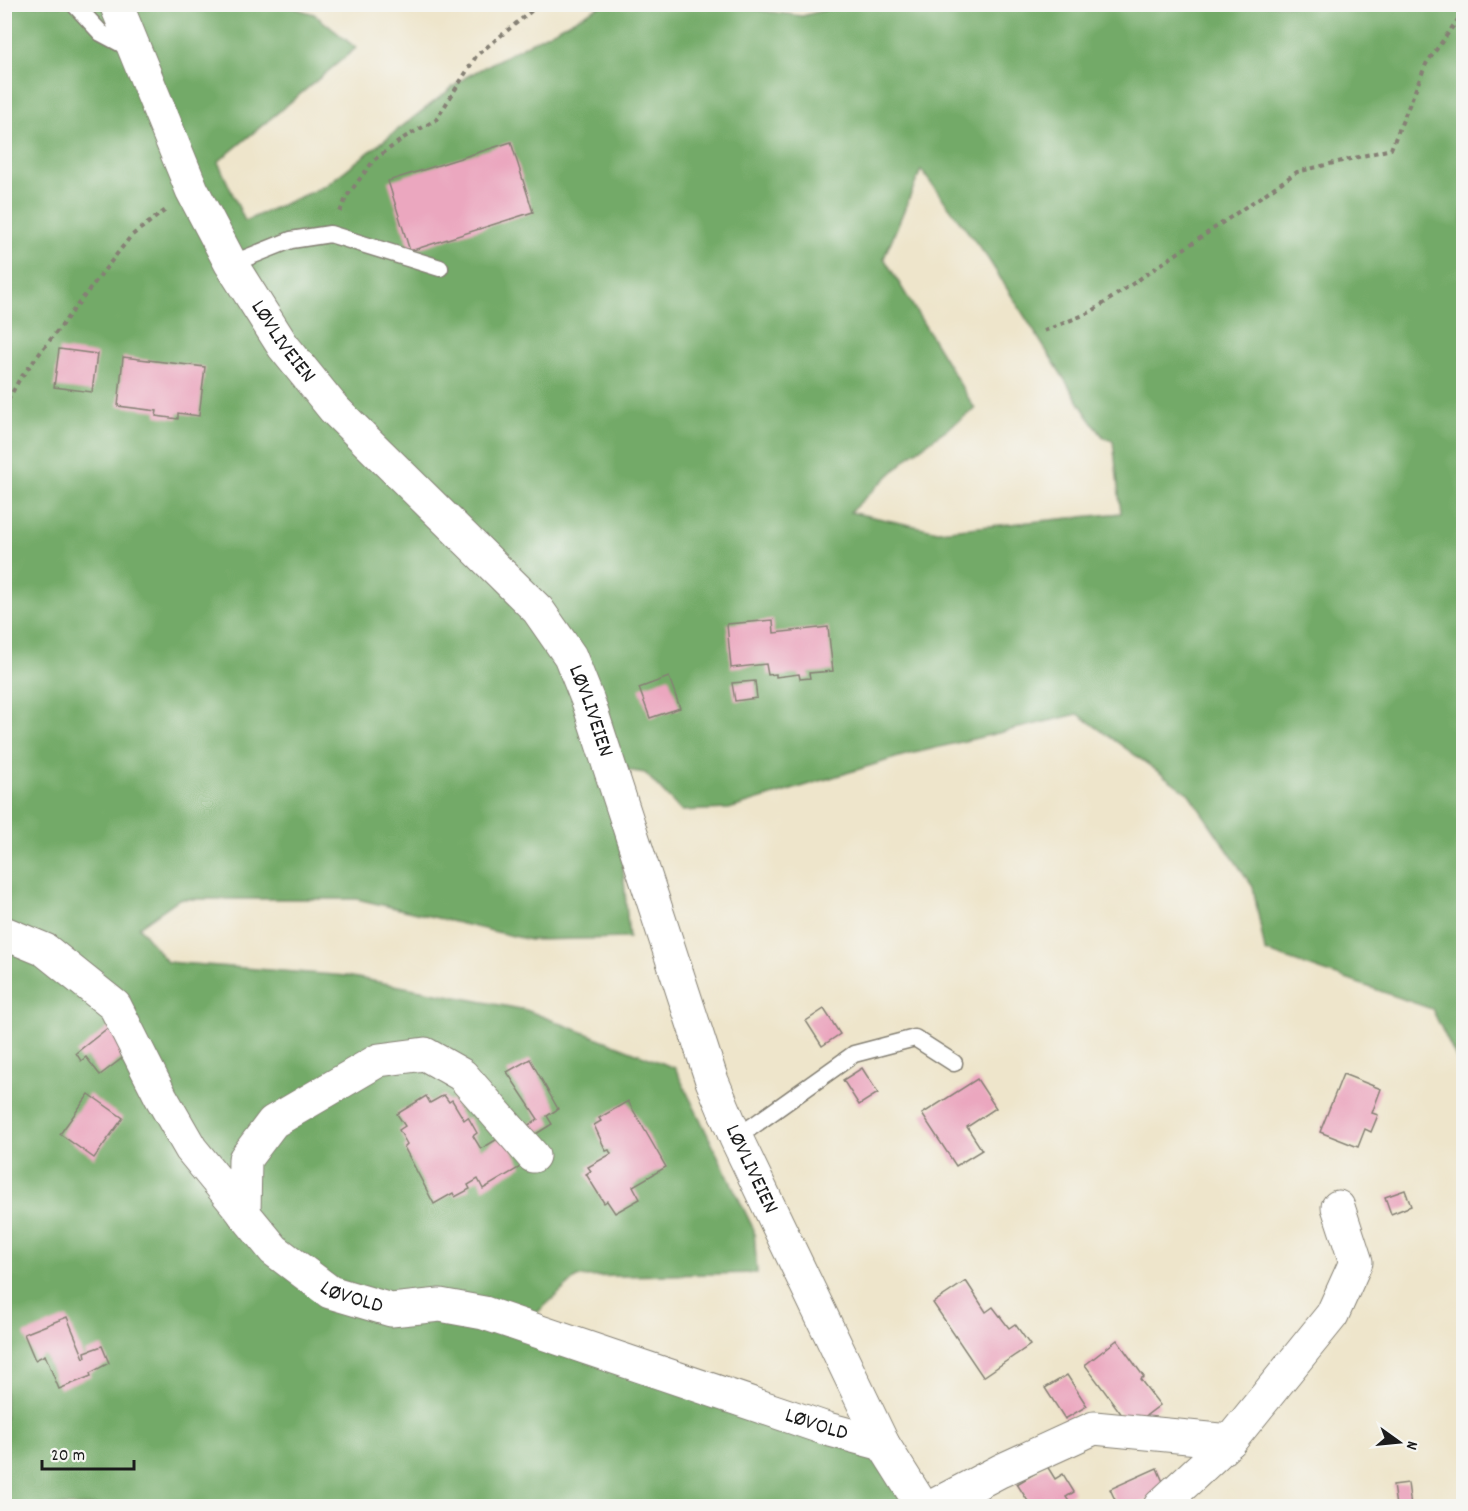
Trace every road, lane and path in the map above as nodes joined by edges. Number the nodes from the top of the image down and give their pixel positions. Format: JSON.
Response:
{"nodes":[{"id":1,"x":74,"y":4,"type":"edge"},
{"id":2,"x":116,"y":4,"type":"edge"},
{"id":3,"x":540,"y":4,"type":"edge"},
{"id":4,"x":1464,"y":10,"type":"edge"},
{"id":5,"x":135,"y":51,"type":"junction"},
{"id":6,"x":192,"y":190,"type":"junction"},
{"id":7,"x":330,"y":234,"type":"junction"},
{"id":8,"x":231,"y":264,"type":"junction"},
{"id":9,"x":440,"y":268,"type":"dead end"},
{"id":10,"x":1044,"y":330,"type":"dead end"},
{"id":11,"x":4,"y":408,"type":"edge"},
{"id":12,"x":4,"y":933,"type":"edge"},
{"id":13,"x":954,"y":1062,"type":"dead end"},
{"id":14,"x":736,"y":1138,"type":"junction"},
{"id":15,"x":533,"y":1156,"type":"dead end"},
{"id":16,"x":1338,"y":1207,"type":"dead end"},
{"id":17,"x":244,"y":1214,"type":"junction"},
{"id":18,"x":1230,"y":1441,"type":"junction"},
{"id":19,"x":883,"y":1443,"type":"junction"},
{"id":20,"x":922,"y":1506,"type":"edge"},
{"id":21,"x":933,"y":1506,"type":"edge"},
{"id":22,"x":1160,"y":1506,"type":"edge"}],
"edges":[{"from":1,"to":5,"type":"lane"},
{"from":2,"to":5,"type":"street","name":"LØVLIVEIEN"},
{"from":3,"to":7,"type":"path"},
{"from":4,"to":10,"type":"path"},
{"from":5,"to":6,"type":"street","name":"LØVLIVEIEN"},
{"from":6,"to":8,"type":"street","name":"LØVLIVEIEN"},
{"from":6,"to":11,"type":"path"},
{"from":7,"to":8,"type":"lane"},
{"from":7,"to":9,"type":"lane"},
{"from":8,"to":14,"type":"street","name":"LØVLIVEIEN"},
{"from":12,"to":17,"type":"street","name":"LØVOLD"},
{"from":13,"to":14,"type":"lane"},
{"from":14,"to":19,"type":"street","name":"LØVLIVEIEN"},
{"from":15,"to":17,"type":"street"},
{"from":16,"to":18,"type":"street"},
{"from":17,"to":19,"type":"street","name":"LØVOLD"},
{"from":18,"to":21,"type":"street"},
{"from":18,"to":22,"type":"street"},
{"from":19,"to":20,"type":"street","name":"LØVLIVEIEN"}]}
